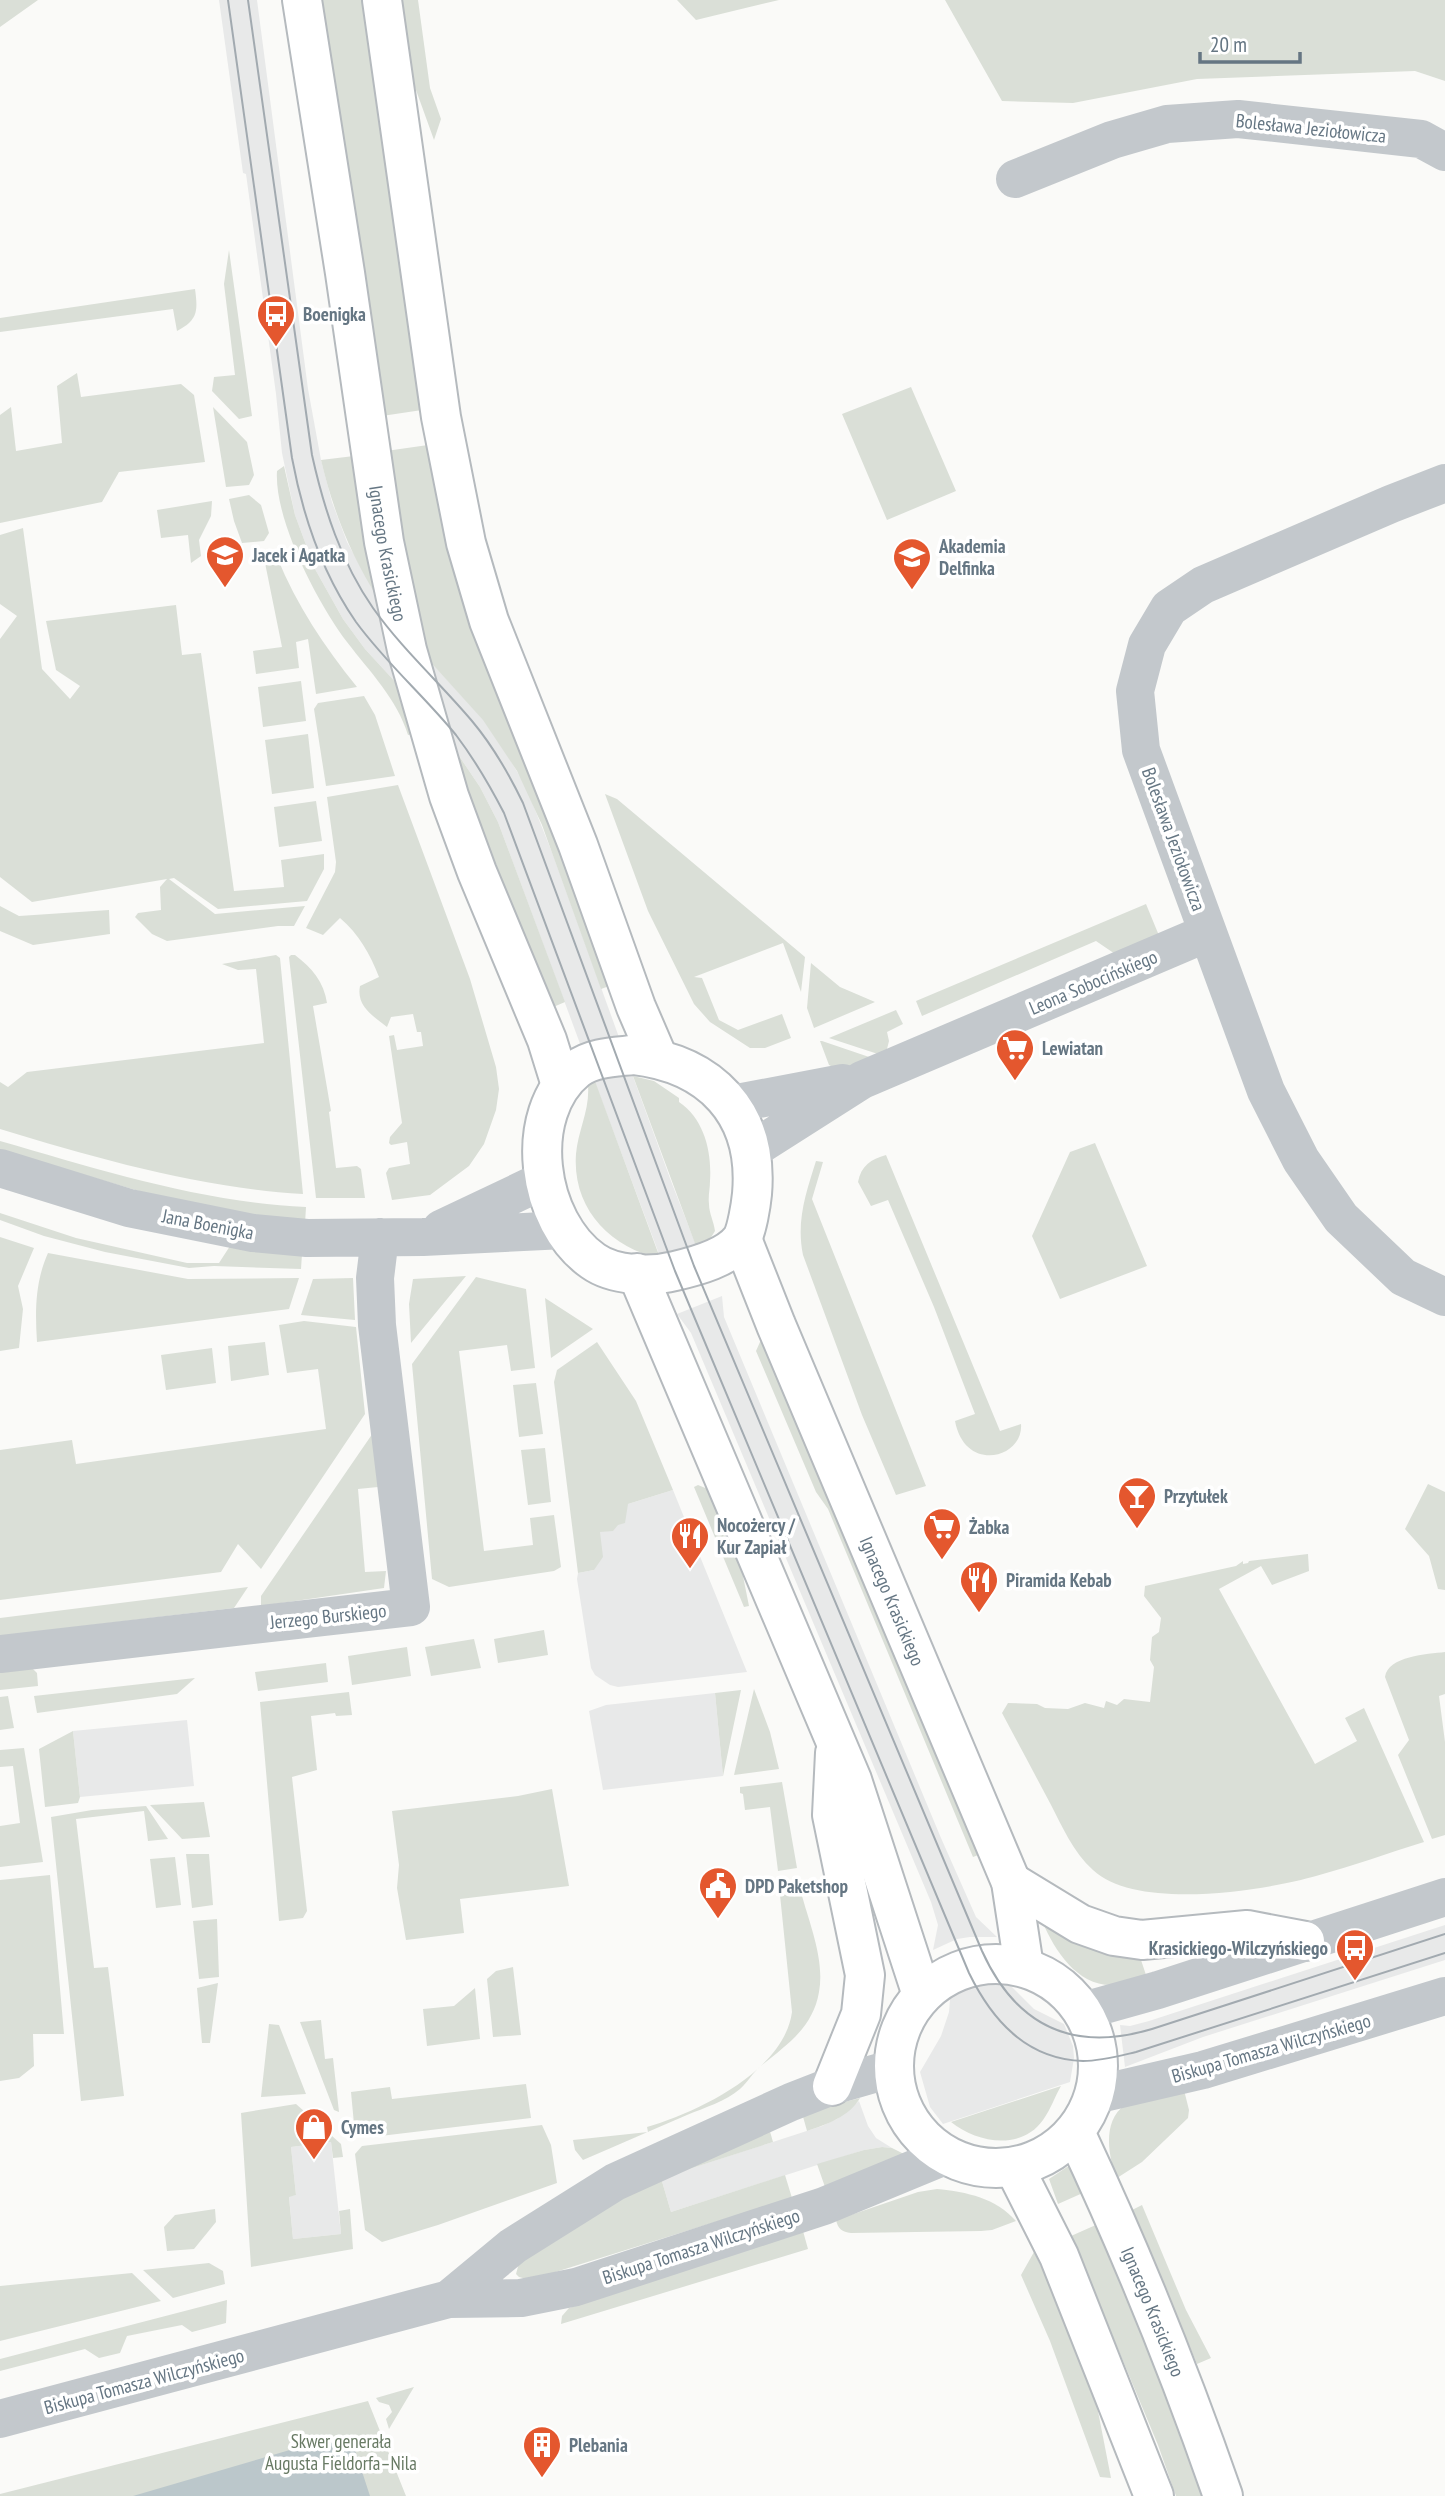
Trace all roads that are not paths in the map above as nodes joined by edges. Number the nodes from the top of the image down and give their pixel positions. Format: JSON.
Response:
{"nodes":[{"id":1,"x":302,"y":0,"type":"edge"},
{"id":2,"x":382,"y":0,"type":"edge"},
{"id":3,"x":1445,"y":152,"type":"edge"},
{"id":4,"x":1015,"y":179,"type":"dead end"},
{"id":5,"x":1445,"y":483,"type":"edge"},
{"id":6,"x":1208,"y":933,"type":"junction"},
{"id":7,"x":658,"y":1058,"type":"junction"},
{"id":8,"x":862,"y":1080,"type":"junction"},
{"id":9,"x":561,"y":1085,"type":"junction"},
{"id":10,"x":732,"y":1104,"type":"junction"},
{"id":11,"x":752,"y":1150,"type":"junction"},
{"id":12,"x":0,"y":1168,"type":"edge"},
{"id":13,"x":544,"y":1180,"type":"junction"},
{"id":14,"x":565,"y":1230,"type":"junction"},
{"id":15,"x":380,"y":1237,"type":"junction"},
{"id":16,"x":423,"y":1237,"type":"junction"},
{"id":17,"x":742,"y":1239,"type":"junction"},
{"id":18,"x":637,"y":1273,"type":"junction"},
{"id":19,"x":1445,"y":1297,"type":"edge"},
{"id":20,"x":0,"y":1654,"type":"edge"},
{"id":21,"x":835,"y":1740,"type":"junction"},
{"id":22,"x":1011,"y":1882,"type":"junction"},
{"id":23,"x":1445,"y":1897,"type":"edge"},
{"id":24,"x":1305,"y":1941,"type":"junction"},
{"id":25,"x":1024,"y":1967,"type":"junction"},
{"id":26,"x":922,"y":1995,"type":"junction"},
{"id":27,"x":1445,"y":1996,"type":"edge"},
{"id":28,"x":1083,"y":2011,"type":"junction"},
{"id":29,"x":894,"y":2068,"type":"junction"},
{"id":30,"x":832,"y":2086,"type":"junction"},
{"id":31,"x":1095,"y":2095,"type":"junction"},
{"id":32,"x":1075,"y":2132,"type":"junction"},
{"id":33,"x":945,"y":2156,"type":"junction"},
{"id":34,"x":1014,"y":2168,"type":"junction"},
{"id":35,"x":449,"y":2299,"type":"junction"},
{"id":36,"x":0,"y":2418,"type":"edge"},
{"id":37,"x":1154,"y":2496,"type":"edge"},
{"id":38,"x":1223,"y":2496,"type":"edge"}],
"edges":[{"from":1,"to":9,"type":"main road","name":"Ignacego Krasickiego"},
{"from":2,"to":7,"type":"main road"},
{"from":3,"to":4,"type":"street","name":"Bolesława Jeziołowicza"},
{"from":5,"to":6,"type":"street","name":"Bolesława Jeziołowicza"},
{"from":6,"to":8,"type":"street","name":"Leona Sobocińskiego"},
{"from":6,"to":19,"type":"street","name":"Bolesława Jeziołowicza"},
{"from":7,"to":9,"type":"main road"},
{"from":7,"to":10,"type":"main road"},
{"from":8,"to":10,"type":"street","name":"Leona Sobocińskiego"},
{"from":8,"to":11,"type":"street","name":"Leona Sobocińskiego"},
{"from":9,"to":13,"type":"main road"},
{"from":10,"to":11,"type":"main road"},
{"from":11,"to":17,"type":"main road"},
{"from":12,"to":15,"type":"street","name":"Jana Boenigka"},
{"from":13,"to":14,"type":"main road"},
{"from":13,"to":16,"type":"street","name":"Jana Boenigka"},
{"from":14,"to":16,"type":"street","name":"Jana Boenigka"},
{"from":14,"to":18,"type":"main road"},
{"from":15,"to":16,"type":"street","name":"Jana Boenigka"},
{"from":15,"to":20,"type":"street","name":"Jerzego Burskiego"},
{"from":17,"to":18,"type":"main road"},
{"from":17,"to":22,"type":"main road","name":"Ignacego Krasickiego"},
{"from":18,"to":21,"type":"main road"},
{"from":21,"to":26,"type":"main road"},
{"from":21,"to":30,"type":"main road"},
{"from":22,"to":24,"type":"main road"},
{"from":22,"to":25,"type":"main road","name":"Ignacego Krasickiego"},
{"from":23,"to":24,"type":"street"},
{"from":24,"to":28,"type":"street"},
{"from":25,"to":26,"type":"main road"},
{"from":25,"to":28,"type":"main road"},
{"from":26,"to":29,"type":"main road"},
{"from":27,"to":31,"type":"street","name":"Biskupa Tomasza Wilczyńskiego"},
{"from":28,"to":31,"type":"main road"},
{"from":29,"to":30,"type":"street","name":"Biskupa Tomasza Wilczyńskiego"},
{"from":29,"to":33,"type":"main road"},
{"from":30,"to":35,"type":"street","name":"Biskupa Tomasza Wilczyńskiego"},
{"from":31,"to":32,"type":"main road"},
{"from":32,"to":34,"type":"main road"},
{"from":32,"to":38,"type":"main road","name":"Ignacego Krasickiego"},
{"from":33,"to":34,"type":"main road"},
{"from":33,"to":35,"type":"street","name":"Biskupa Tomasza Wilczyńskiego"},
{"from":34,"to":37,"type":"main road"},
{"from":35,"to":36,"type":"street","name":"Biskupa Tomasza Wilczyńskiego"}]}
